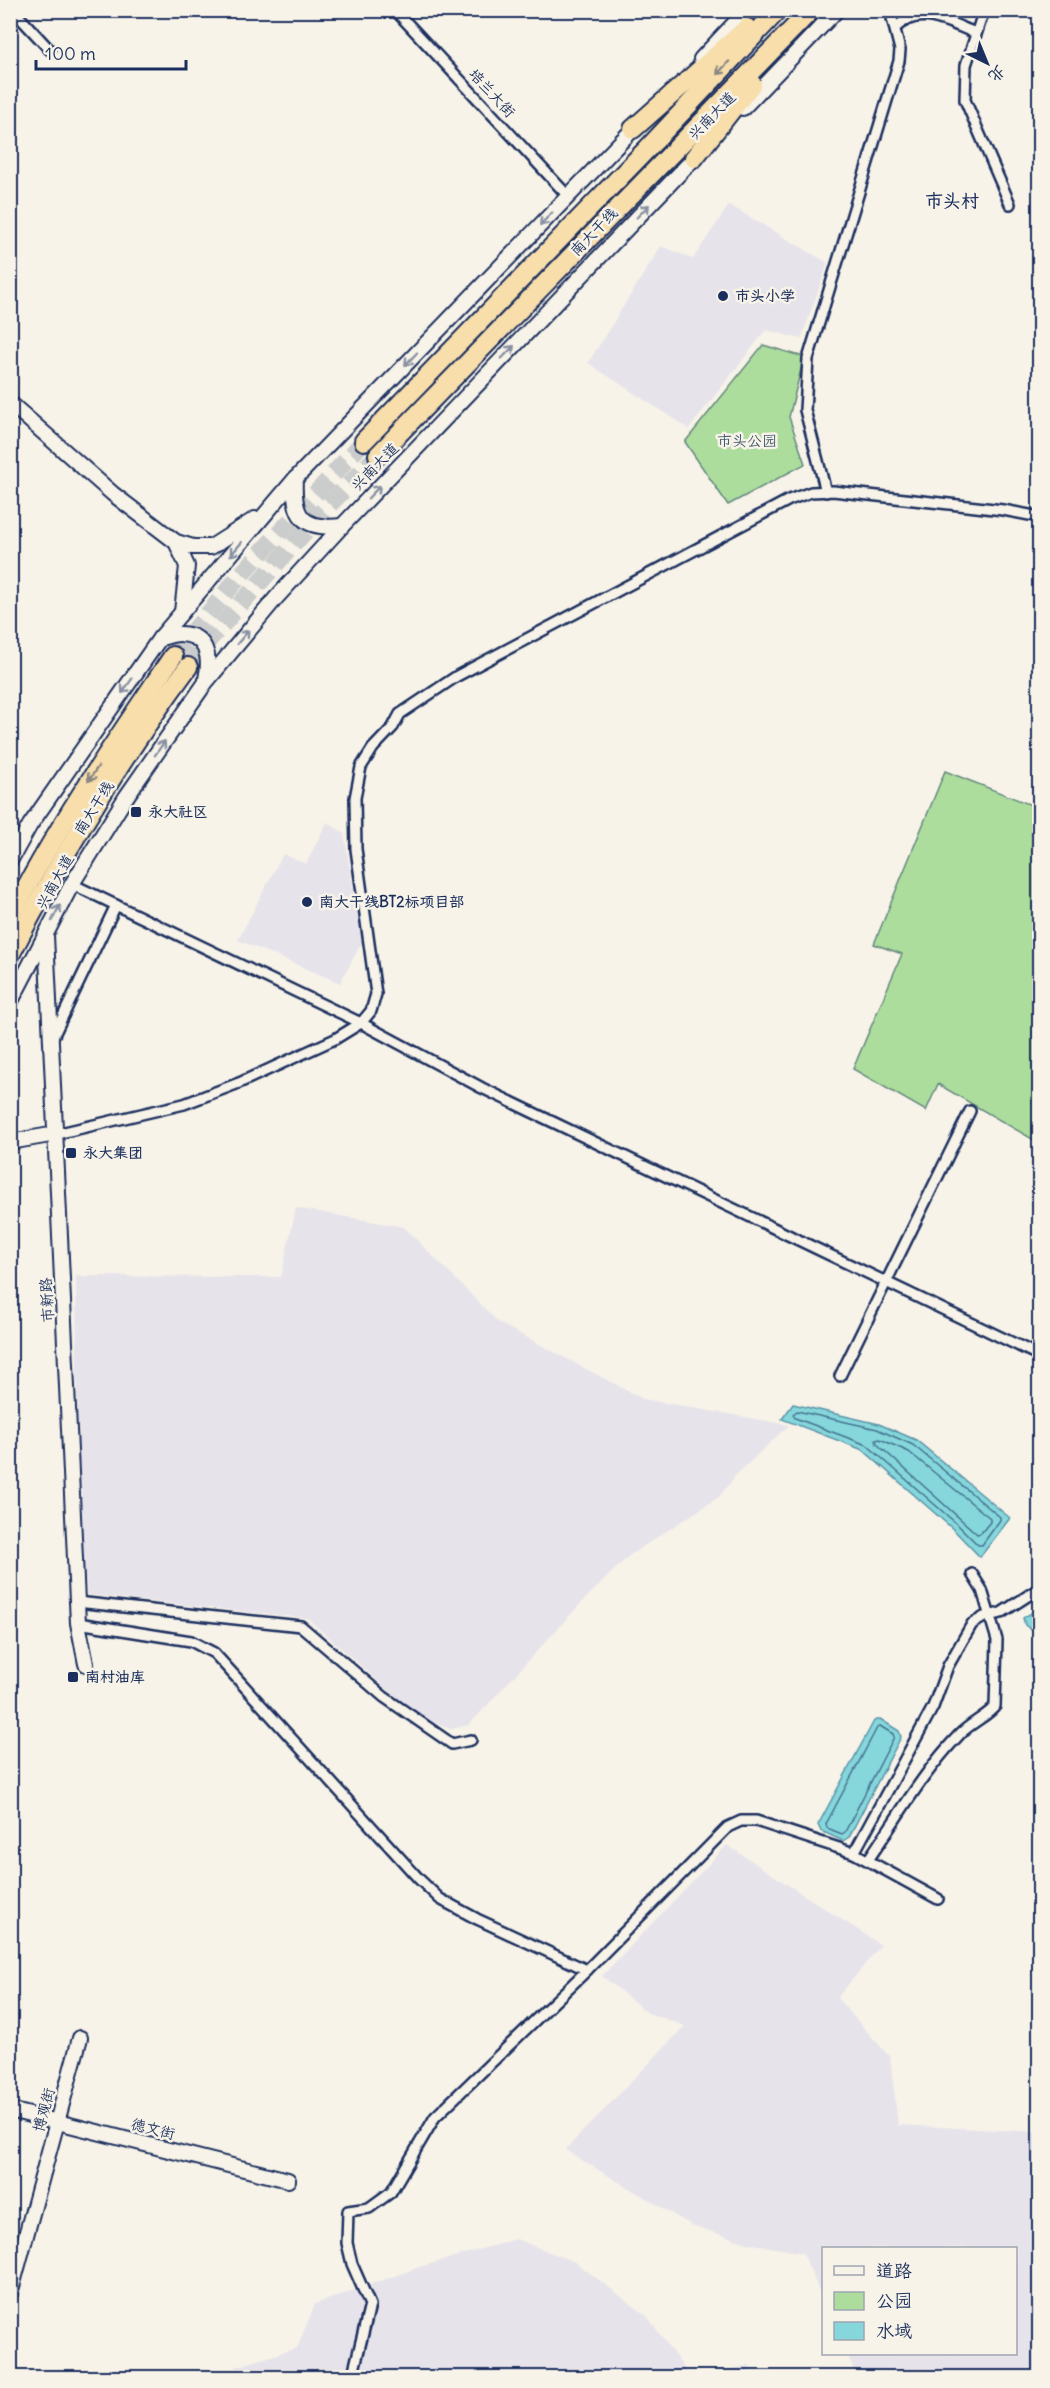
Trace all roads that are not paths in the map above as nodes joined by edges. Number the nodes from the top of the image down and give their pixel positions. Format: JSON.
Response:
{"nodes":[{"id":1,"x":13,"y":10,"type":"edge"},
{"id":2,"x":394,"y":10,"type":"edge"},
{"id":3,"x":747,"y":10,"type":"edge"},
{"id":4,"x":767,"y":10,"type":"edge"},
{"id":5,"x":778,"y":10,"type":"edge"},
{"id":6,"x":837,"y":10,"type":"edge"},
{"id":7,"x":890,"y":10,"type":"edge"},
{"id":8,"x":984,"y":10,"type":"edge"},
{"id":9,"x":810,"y":11,"type":"edge"},
{"id":10,"x":895,"y":28,"type":"junction"},
{"id":11,"x":976,"y":33,"type":"junction"},
{"id":12,"x":50,"y":50,"type":"dead end"},
{"id":13,"x":633,"y":129,"type":"junction"},
{"id":14,"x":694,"y":158,"type":"junction"},
{"id":15,"x":568,"y":196,"type":"junction"},
{"id":16,"x":1010,"y":204,"type":"dead end"},
{"id":17,"x":10,"y":403,"type":"edge"},
{"id":18,"x":364,"y":441,"type":"tunnel mouth"},
{"id":19,"x":378,"y":455,"type":"tunnel mouth"},
{"id":20,"x":295,"y":478,"type":"junction"},
{"id":21,"x":826,"y":492,"type":"junction"},
{"id":22,"x":267,"y":511,"type":"junction"},
{"id":23,"x":1040,"y":517,"type":"edge"},
{"id":24,"x":342,"y":526,"type":"junction"},
{"id":25,"x":176,"y":542,"type":"junction"},
{"id":26,"x":182,"y":613,"type":"junction"},
{"id":27,"x":160,"y":638,"type":"junction"},
{"id":28,"x":206,"y":682,"type":"junction"},
{"id":29,"x":10,"y":861,"type":"edge"},
{"id":30,"x":72,"y":884,"type":"junction"},
{"id":31,"x":116,"y":905,"type":"junction"},
{"id":32,"x":10,"y":918,"type":"edge"},
{"id":33,"x":46,"y":933,"type":"junction"},
{"id":34,"x":10,"y":955,"type":"edge"},
{"id":35,"x":10,"y":1003,"type":"edge"},
{"id":36,"x":361,"y":1023,"type":"junction"},
{"id":37,"x":51,"y":1041,"type":"junction"},
{"id":38,"x":970,"y":1111,"type":"dead end"},
{"id":39,"x":56,"y":1134,"type":"junction"},
{"id":40,"x":10,"y":1142,"type":"edge"},
{"id":41,"x":884,"y":1282,"type":"junction"},
{"id":42,"x":1040,"y":1356,"type":"edge"},
{"id":43,"x":840,"y":1376,"type":"dead end"},
{"id":44,"x":972,"y":1574,"type":"dead end"},
{"id":45,"x":1040,"y":1588,"type":"edge"},
{"id":46,"x":77,"y":1602,"type":"junction"},
{"id":47,"x":990,"y":1616,"type":"junction"},
{"id":48,"x":78,"y":1623,"type":"junction"},
{"id":49,"x":86,"y":1664,"type":"dead end"},
{"id":50,"x":471,"y":1740,"type":"dead end"},
{"id":51,"x":854,"y":1853,"type":"junction"},
{"id":52,"x":868,"y":1860,"type":"junction"},
{"id":53,"x":939,"y":1899,"type":"dead end"},
{"id":54,"x":587,"y":1970,"type":"junction"},
{"id":55,"x":80,"y":2038,"type":"dead end"},
{"id":56,"x":10,"y":2110,"type":"edge"},
{"id":57,"x":57,"y":2122,"type":"junction"},
{"id":58,"x":288,"y":2180,"type":"dead end"},
{"id":59,"x":10,"y":2294,"type":"edge"},
{"id":60,"x":352,"y":2378,"type":"edge"}],
"edges":[{"from":1,"to":12,"type":"street"},
{"from":2,"to":15,"type":"street","name":"培兰大街"},
{"from":3,"to":13,"type":"main road"},
{"from":4,"to":13,"type":"highway"},
{"from":5,"to":18,"type":"highway","name":"南大干线","one_way":true},
{"from":6,"to":14,"type":"main road","name":"兴南大道"},
{"from":7,"to":10,"type":"street"},
{"from":8,"to":11,"type":"street"},
{"from":9,"to":14,"type":"highway"},
{"from":9,"to":19,"type":"highway","name":"南大干线"},
{"from":10,"to":11,"type":"street"},
{"from":10,"to":21,"type":"street"},
{"from":11,"to":16,"type":"street"},
{"from":13,"to":15,"type":"main road"},
{"from":24,"to":14,"type":"main road","name":"兴南大道","one_way":true},
{"from":15,"to":20,"type":"main road","one_way":true},
{"from":17,"to":25,"type":"main road"},
{"from":20,"to":22,"type":"main road"},
{"from":20,"to":24,"type":"main road"},
{"from":21,"to":23,"type":"street"},
{"from":21,"to":36,"type":"street"},
{"from":22,"to":25,"type":"main road"},
{"from":22,"to":26,"type":"main road","one_way":true},
{"from":28,"to":24,"type":"main road","name":"兴南大道","one_way":true},
{"from":25,"to":26,"type":"main road"},
{"from":26,"to":27,"type":"main road"},
{"from":27,"to":28,"type":"main road"},
{"from":27,"to":29,"type":"main road","one_way":true},
{"from":30,"to":28,"type":"main road","name":"兴南大道","one_way":true},
{"from":30,"to":31,"type":"street"},
{"from":33,"to":30,"type":"main road","name":"兴南大道","one_way":true},
{"from":31,"to":36,"type":"street"},
{"from":31,"to":37,"type":"street"},
{"from":34,"to":32,"type":"highway","name":"南大干线","one_way":true},
{"from":33,"to":35,"type":"main road","name":"兴南大道"},
{"from":33,"to":37,"type":"main road","name":"市新路"},
{"from":36,"to":39,"type":"street"},
{"from":36,"to":41,"type":"street"},
{"from":37,"to":39,"type":"main road","name":"市新路"},
{"from":38,"to":41,"type":"street"},
{"from":39,"to":40,"type":"main road"},
{"from":39,"to":46,"type":"main road","name":"市新路"},
{"from":41,"to":42,"type":"street"},
{"from":41,"to":43,"type":"street"},
{"from":44,"to":47,"type":"street"},
{"from":45,"to":47,"type":"street"},
{"from":46,"to":48,"type":"main road","name":"市新路"},
{"from":46,"to":50,"type":"street"},
{"from":47,"to":51,"type":"street"},
{"from":47,"to":52,"type":"street"},
{"from":48,"to":49,"type":"main road","name":"市新路"},
{"from":48,"to":54,"type":"street"},
{"from":51,"to":52,"type":"street"},
{"from":51,"to":54,"type":"street"},
{"from":52,"to":53,"type":"street"},
{"from":54,"to":60,"type":"street"},
{"from":55,"to":57,"type":"main road","name":"博观街"},
{"from":56,"to":57,"type":"main road","name":"德文街"},
{"from":57,"to":58,"type":"main road","name":"德文街"},
{"from":57,"to":59,"type":"main road","name":"博观街"}]}
